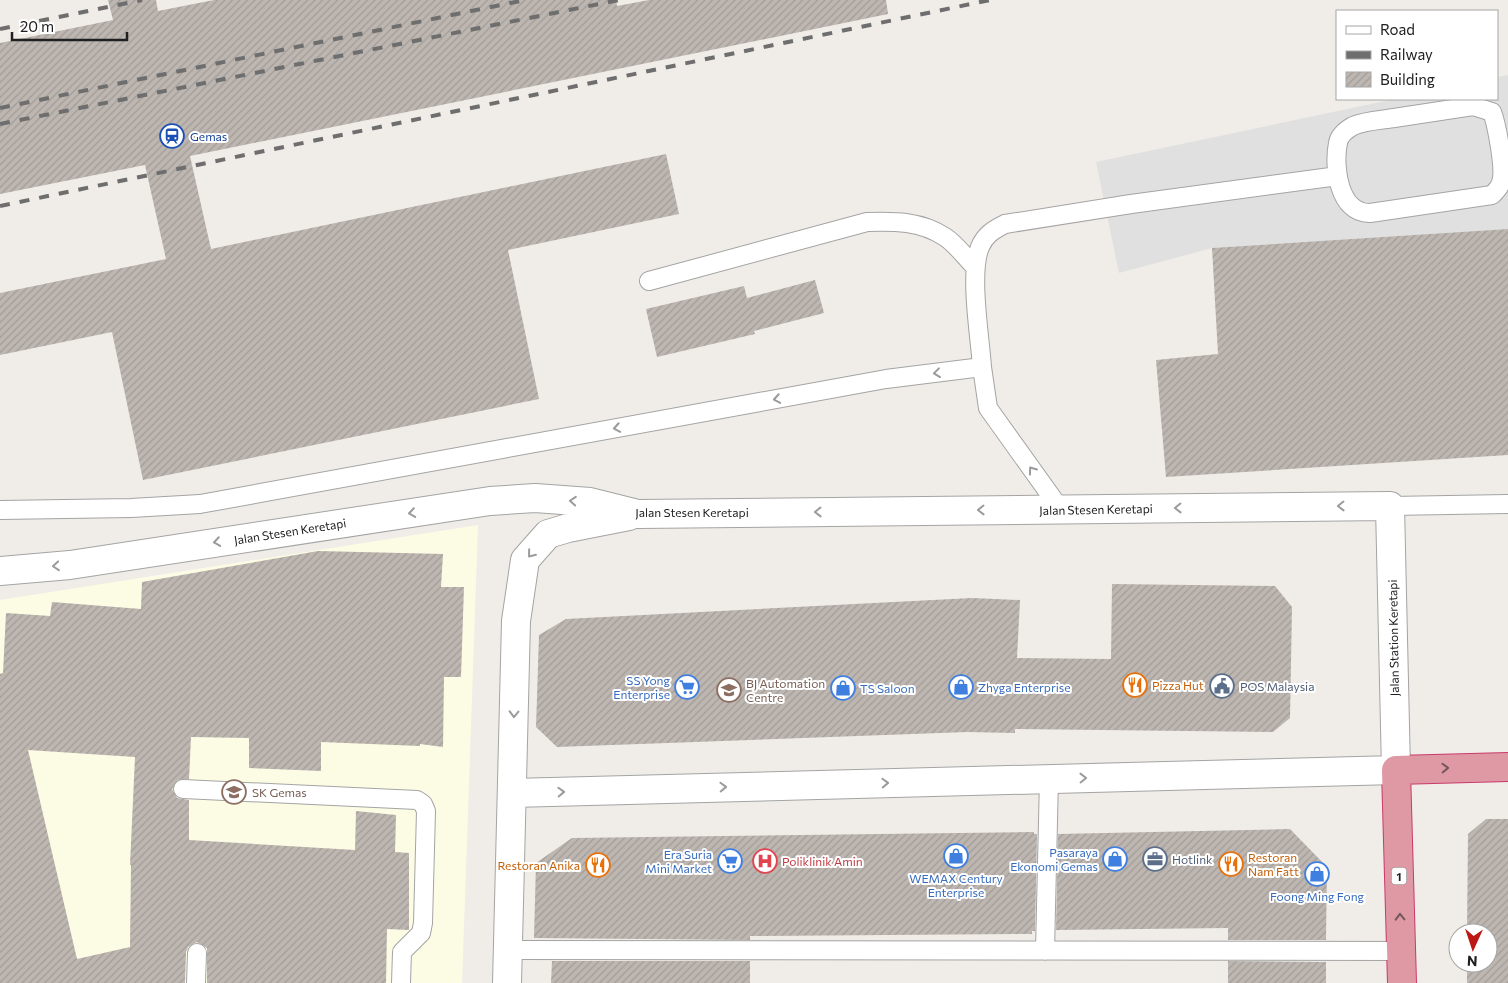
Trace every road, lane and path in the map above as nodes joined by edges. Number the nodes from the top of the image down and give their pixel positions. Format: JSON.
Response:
{"nodes":[{"id":1,"x":1338,"y":176,"type":"junction"},
{"id":2,"x":975,"y":268,"type":"junction"},
{"id":3,"x":650,"y":281,"type":"dead end"},
{"id":4,"x":982,"y":367,"type":"junction"},
{"id":5,"x":1508,"y":504,"type":"edge"},
{"id":6,"x":1390,"y":506,"type":"junction"},
{"id":7,"x":0,"y":510,"type":"edge"},
{"id":8,"x":1061,"y":510,"type":"junction"},
{"id":9,"x":638,"y":514,"type":"junction"},
{"id":10,"x":0,"y":571,"type":"edge"},
{"id":11,"x":1508,"y":766,"type":"edge"},
{"id":12,"x":1396,"y":770,"type":"junction"},
{"id":13,"x":1049,"y":778,"type":"junction"},
{"id":14,"x":183,"y":789,"type":"dead end"},
{"id":15,"x":512,"y":793,"type":"junction"},
{"id":16,"x":508,"y":950,"type":"junction"},
{"id":17,"x":1045,"y":951,"type":"junction"},
{"id":18,"x":1401,"y":951,"type":"junction"},
{"id":19,"x":197,"y":953,"type":"dead end"},
{"id":20,"x":196,"y":983,"type":"edge"},
{"id":21,"x":400,"y":983,"type":"edge"},
{"id":22,"x":506,"y":983,"type":"edge"},
{"id":23,"x":1402,"y":983,"type":"edge"}],
"edges":[{"from":1,"to":1,"type":"lane"},
{"from":1,"to":2,"type":"lane"},
{"from":2,"to":3,"type":"lane"},
{"from":2,"to":4,"type":"lane"},
{"from":4,"to":7,"type":"lane","one_way":true},
{"from":8,"to":4,"type":"lane","one_way":true},
{"from":5,"to":6,"type":"lane"},
{"from":6,"to":8,"type":"street","name":"Jalan Stesen Keretapi","one_way":true},
{"from":6,"to":12,"type":"street","name":"Jalan Station Keretapi"},
{"from":8,"to":9,"type":"street","name":"Jalan Stesen Keretapi","one_way":true},
{"from":9,"to":10,"type":"street","name":"Jalan Stesen Keretapi","one_way":true},
{"from":9,"to":15,"type":"street","one_way":true},
{"from":12,"to":11,"type":"highway","one_way":true},
{"from":13,"to":12,"type":"street","one_way":true},
{"from":18,"to":12,"type":"highway","number":"1","one_way":true},
{"from":15,"to":13,"type":"street","one_way":true},
{"from":13,"to":17,"type":"lane"},
{"from":14,"to":21,"type":"lane"},
{"from":15,"to":16,"type":"street"},
{"from":16,"to":17,"type":"lane"},
{"from":16,"to":22,"type":"street"},
{"from":17,"to":18,"type":"lane"},
{"from":18,"to":23,"type":"highway","number":"1"},
{"from":19,"to":20,"type":"lane"}]}
